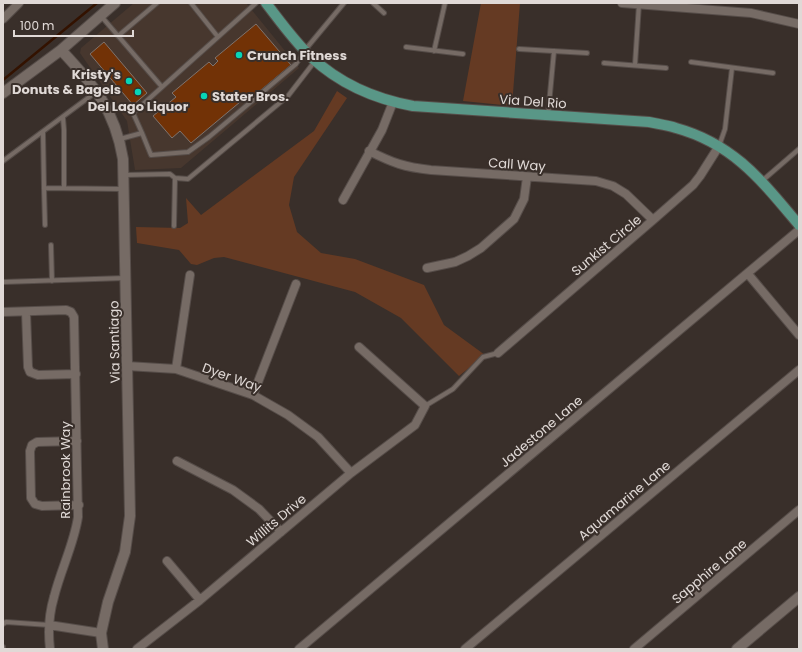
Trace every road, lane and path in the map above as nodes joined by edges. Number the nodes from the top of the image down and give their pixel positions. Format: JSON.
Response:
{"nodes":[{"id":1,"x":19,"y":3,"type":"edge"},
{"id":2,"x":116,"y":3,"type":"edge"},
{"id":3,"x":157,"y":3,"type":"edge"},
{"id":4,"x":190,"y":3,"type":"edge"},
{"id":5,"x":256,"y":3,"type":"edge"},
{"id":6,"x":266,"y":3,"type":"edge"},
{"id":7,"x":344,"y":3,"type":"edge"},
{"id":8,"x":372,"y":3,"type":"edge"},
{"id":9,"x":445,"y":3,"type":"edge"},
{"id":10,"x":622,"y":3,"type":"edge"},
{"id":11,"x":639,"y":4,"type":"junction"},
{"id":12,"x":664,"y":5,"type":"edge"},
{"id":13,"x":384,"y":13,"type":"dead end"},
{"id":14,"x":100,"y":16,"type":"junction"},
{"id":15,"x":3,"y":18,"type":"edge"},
{"id":16,"x":799,"y":24,"type":"edge"},
{"id":17,"x":118,"y":36,"type":"junction"},
{"id":18,"x":218,"y":37,"type":"junction"},
{"id":19,"x":406,"y":47,"type":"dead end"},
{"id":20,"x":519,"y":49,"type":"dead end"},
{"id":21,"x":61,"y":50,"type":"junction"},
{"id":22,"x":305,"y":50,"type":"junction"},
{"id":23,"x":434,"y":51,"type":"junction"},
{"id":24,"x":554,"y":51,"type":"junction"},
{"id":25,"x":587,"y":53,"type":"dead end"},
{"id":26,"x":463,"y":54,"type":"dead end"},
{"id":27,"x":315,"y":60,"type":"junction"},
{"id":28,"x":691,"y":62,"type":"dead end"},
{"id":29,"x":604,"y":64,"type":"dead end"},
{"id":30,"x":635,"y":65,"type":"junction"},
{"id":31,"x":666,"y":68,"type":"dead end"},
{"id":32,"x":732,"y":68,"type":"junction"},
{"id":33,"x":773,"y":73,"type":"dead end"},
{"id":34,"x":162,"y":87,"type":"junction"},
{"id":35,"x":96,"y":91,"type":"junction"},
{"id":36,"x":3,"y":93,"type":"edge"},
{"id":37,"x":392,"y":102,"type":"junction"},
{"id":38,"x":548,"y":115,"type":"junction"},
{"id":39,"x":63,"y":118,"type":"junction"},
{"id":40,"x":43,"y":132,"type":"junction"},
{"id":41,"x":142,"y":133,"type":"junction"},
{"id":42,"x":120,"y":139,"type":"junction"},
{"id":43,"x":719,"y":146,"type":"junction"},
{"id":44,"x":799,"y":149,"type":"edge"},
{"id":45,"x":369,"y":151,"type":"junction"},
{"id":46,"x":3,"y":161,"type":"edge"},
{"id":47,"x":123,"y":176,"type":"junction"},
{"id":48,"x":527,"y":176,"type":"junction"},
{"id":49,"x":175,"y":178,"type":"junction"},
{"id":50,"x":762,"y":181,"type":"junction"},
{"id":51,"x":44,"y":188,"type":"junction"},
{"id":52,"x":64,"y":188,"type":"junction"},
{"id":53,"x":123,"y":189,"type":"junction"},
{"id":54,"x":342,"y":200,"type":"dead end"},
{"id":55,"x":654,"y":220,"type":"junction"},
{"id":56,"x":45,"y":225,"type":"dead end"},
{"id":57,"x":799,"y":225,"type":"edge"},
{"id":58,"x":174,"y":226,"type":"dead end"},
{"id":59,"x":799,"y":230,"type":"edge"},
{"id":60,"x":51,"y":245,"type":"dead end"},
{"id":61,"x":428,"y":268,"type":"dead end"},
{"id":62,"x":748,"y":274,"type":"junction"},
{"id":63,"x":190,"y":275,"type":"dead end"},
{"id":64,"x":125,"y":278,"type":"junction"},
{"id":65,"x":52,"y":281,"type":"junction"},
{"id":66,"x":3,"y":282,"type":"edge"},
{"id":67,"x":296,"y":284,"type":"dead end"},
{"id":68,"x":3,"y":312,"type":"edge"},
{"id":69,"x":26,"y":312,"type":"junction"},
{"id":70,"x":799,"y":335,"type":"edge"},
{"id":71,"x":359,"y":347,"type":"dead end"},
{"id":72,"x":498,"y":352,"type":"joint"},
{"id":73,"x":127,"y":366,"type":"junction"},
{"id":74,"x":176,"y":369,"type":"junction"},
{"id":75,"x":799,"y":370,"type":"edge"},
{"id":76,"x":76,"y":374,"type":"junction"},
{"id":77,"x":253,"y":395,"type":"junction"},
{"id":78,"x":425,"y":406,"type":"junction"},
{"id":79,"x":77,"y":441,"type":"junction"},
{"id":80,"x":177,"y":461,"type":"dead end"},
{"id":81,"x":351,"y":473,"type":"junction"},
{"id":82,"x":79,"y":505,"type":"junction"},
{"id":83,"x":799,"y":510,"type":"edge"},
{"id":84,"x":281,"y":532,"type":"junction"},
{"id":85,"x":167,"y":561,"type":"dead end"},
{"id":86,"x":799,"y":597,"type":"edge"},
{"id":87,"x":200,"y":600,"type":"junction"},
{"id":88,"x":3,"y":624,"type":"edge"},
{"id":89,"x":49,"y":625,"type":"junction"},
{"id":90,"x":101,"y":633,"type":"junction"},
{"id":91,"x":50,"y":649,"type":"edge"},
{"id":92,"x":102,"y":649,"type":"edge"},
{"id":93,"x":137,"y":649,"type":"edge"},
{"id":94,"x":299,"y":649,"type":"edge"},
{"id":95,"x":465,"y":649,"type":"edge"},
{"id":96,"x":634,"y":649,"type":"edge"},
{"id":97,"x":737,"y":649,"type":"edge"}],
"edges":[{"from":1,"to":15,"type":"street"},
{"from":2,"to":14,"type":"street"},
{"from":3,"to":17,"type":"lane"},
{"from":4,"to":18,"type":"lane"},
{"from":5,"to":18,"type":"lane"},
{"from":6,"to":22,"type":"main road","name":"Via Del Rio"},
{"from":7,"to":22,"type":"lane"},
{"from":8,"to":13,"type":"lane"},
{"from":9,"to":23,"type":"lane"},
{"from":10,"to":11,"type":"street"},
{"from":11,"to":12,"type":"street"},
{"from":11,"to":30,"type":"lane"},
{"from":12,"to":16,"type":"street"},
{"from":14,"to":17,"type":"lane"},
{"from":14,"to":21,"type":"street"},
{"from":17,"to":34,"type":"lane"},
{"from":18,"to":34,"type":"lane"},
{"from":19,"to":23,"type":"lane"},
{"from":20,"to":24,"type":"lane"},
{"from":21,"to":35,"type":"street","name":"Via Santiago"},
{"from":21,"to":36,"type":"street"},
{"from":22,"to":27,"type":"main road","name":"Via Del Rio"},
{"from":22,"to":41,"type":"lane"},
{"from":23,"to":26,"type":"lane"},
{"from":24,"to":25,"type":"lane"},
{"from":24,"to":38,"type":"lane"},
{"from":27,"to":37,"type":"main road","name":"Via Del Rio"},
{"from":27,"to":49,"type":"lane"},
{"from":28,"to":32,"type":"lane"},
{"from":29,"to":30,"type":"lane"},
{"from":30,"to":31,"type":"lane"},
{"from":32,"to":33,"type":"lane"},
{"from":32,"to":43,"type":"lane"},
{"from":34,"to":41,"type":"lane"},
{"from":35,"to":39,"type":"lane"},
{"from":35,"to":42,"type":"street","name":"Via Santiago"},
{"from":37,"to":38,"type":"main road","name":"Via Del Rio"},
{"from":37,"to":45,"type":"street"},
{"from":38,"to":43,"type":"main road","name":"Via Del Rio"},
{"from":39,"to":40,"type":"lane"},
{"from":39,"to":52,"type":"lane"},
{"from":40,"to":46,"type":"lane"},
{"from":40,"to":51,"type":"lane"},
{"from":41,"to":42,"type":"lane"},
{"from":42,"to":47,"type":"street","name":"Via Santiago"},
{"from":43,"to":50,"type":"main road","name":"Via Del Rio"},
{"from":43,"to":55,"type":"street","name":"Sunkist Circle"},
{"from":44,"to":50,"type":"lane"},
{"from":45,"to":48,"type":"street","name":"Call Way"},
{"from":45,"to":54,"type":"street"},
{"from":47,"to":49,"type":"lane"},
{"from":47,"to":53,"type":"street","name":"Via Santiago"},
{"from":48,"to":55,"type":"street","name":"Call Way"},
{"from":48,"to":61,"type":"street"},
{"from":49,"to":58,"type":"lane"},
{"from":50,"to":57,"type":"main road","name":"Via Del Rio"},
{"from":51,"to":52,"type":"lane"},
{"from":51,"to":56,"type":"lane"},
{"from":52,"to":53,"type":"lane"},
{"from":53,"to":64,"type":"street","name":"Via Santiago"},
{"from":55,"to":72,"type":"street","name":"Sunkist Circle"},
{"from":59,"to":62,"type":"street","name":"Jadestone Lane"},
{"from":60,"to":65,"type":"lane"},
{"from":62,"to":70,"type":"street"},
{"from":62,"to":94,"type":"street","name":"Jadestone Lane"},
{"from":63,"to":74,"type":"street"},
{"from":64,"to":65,"type":"lane"},
{"from":64,"to":73,"type":"street","name":"Via Santiago"},
{"from":65,"to":66,"type":"lane"},
{"from":67,"to":77,"type":"street"},
{"from":68,"to":69,"type":"street"},
{"from":69,"to":76,"type":"street"},
{"from":69,"to":76,"type":"street","name":"Rainbrook Way"},
{"from":71,"to":78,"type":"street"},
{"from":72,"to":78,"type":"lane"},
{"from":73,"to":74,"type":"street","name":"Dyer Way"},
{"from":73,"to":90,"type":"street","name":"Via Santiago"},
{"from":74,"to":77,"type":"street","name":"Dyer Way"},
{"from":75,"to":95,"type":"street","name":"Aquamarine Lane"},
{"from":76,"to":79,"type":"street","name":"Rainbrook Way"},
{"from":77,"to":81,"type":"street","name":"Dyer Way"},
{"from":78,"to":81,"type":"street","name":"Willits Drive"},
{"from":79,"to":82,"type":"street","name":"Rainbrook Way"},
{"from":79,"to":82,"type":"street"},
{"from":80,"to":84,"type":"street"},
{"from":81,"to":84,"type":"street","name":"Willits Drive"},
{"from":82,"to":89,"type":"street","name":"Rainbrook Way"},
{"from":83,"to":96,"type":"street","name":"Sapphire Lane"},
{"from":84,"to":87,"type":"street","name":"Willits Drive"},
{"from":85,"to":87,"type":"street"},
{"from":86,"to":97,"type":"street"},
{"from":87,"to":93,"type":"street","name":"Willits Drive"},
{"from":88,"to":89,"type":"lane"},
{"from":89,"to":90,"type":"street"},
{"from":89,"to":91,"type":"street","name":"Rainbrook Way"},
{"from":90,"to":92,"type":"street","name":"Via Santiago"}]}
